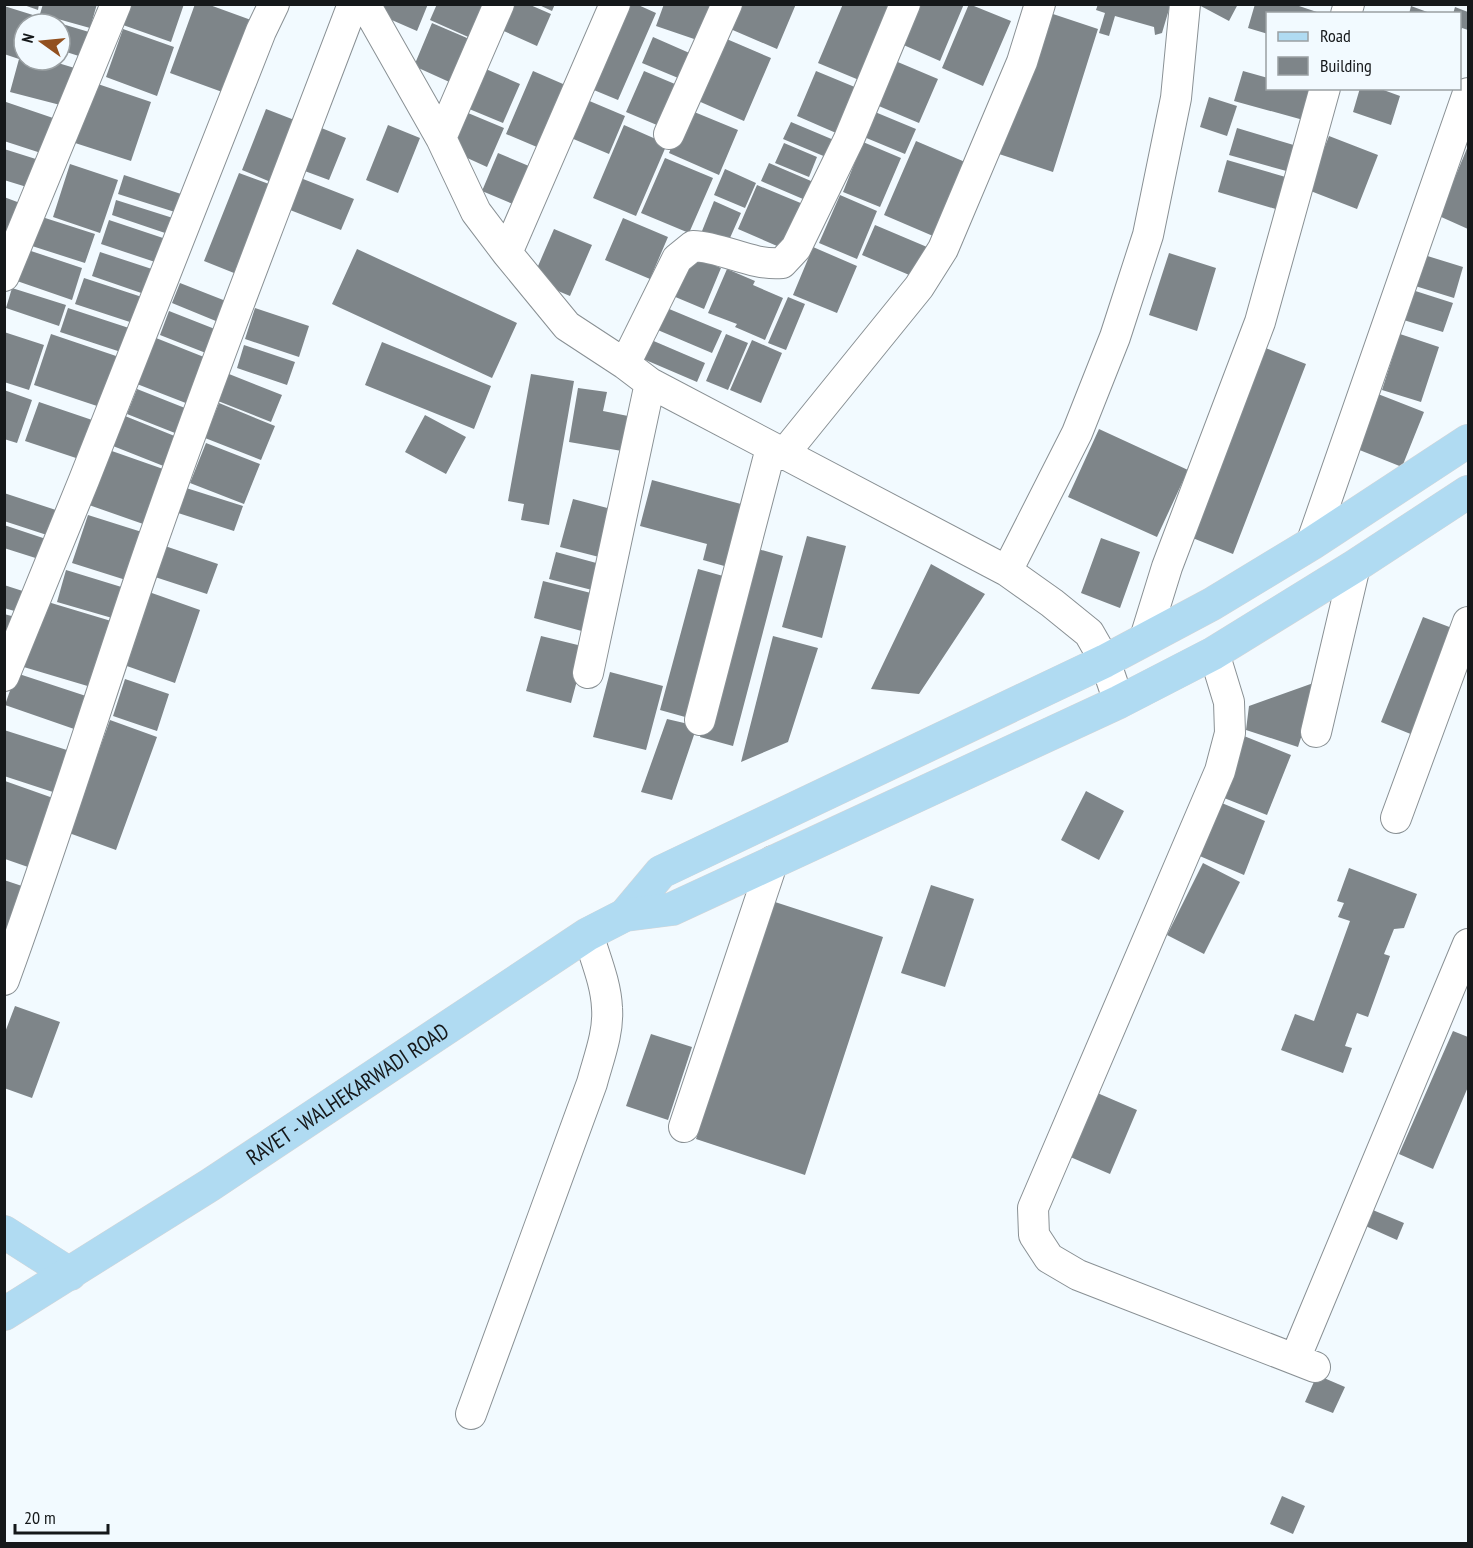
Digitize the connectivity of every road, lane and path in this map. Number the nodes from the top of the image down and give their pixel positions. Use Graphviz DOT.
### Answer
graph roads {
  1 [pos="116,4"];
  2 [pos="274,4"];
  3 [pos="353,4"];
  4 [pos="365,4"];
  5 [pos="499,4"];
  6 [pos="615,4"];
  7 [pos="727,4"];
  8 [pos="905,4"];
  9 [pos="1040,4"];
  10 [pos="1185,4"];
  11 [pos="1324,90"];
  12 [pos="1468,93"];
  13 [pos="669,134"];
  14 [pos="441,138"];
  15 [pos="507,254"];
  16 [pos="4,276"];
  17 [pos="625,364"];
  18 [pos="650,383"];
  19 [pos="1468,441"];
  20 [pos="777,451"];
  21 [pos="1468,492"];
  22 [pos="1311,544"];
  23 [pos="1355,566"];
  24 [pos="1007,571"];
  25 [pos="1468,622"];
  26 [pos="1145,638"];
  27 [pos="1214,653"];
  28 [pos="1105,662"];
  29 [pos="588,673"];
  30 [pos="4,676"];
  31 [pos="1119,702"];
  32 [pos="700,720"];
  33 [pos="1316,732"];
  34 [pos="869,772"];
  35 [pos="884,811"];
  36 [pos="1396,818"];
  37 [pos="773,861"];
  38 [pos="626,915"];
  39 [pos="588,934"];
  40 [pos="1468,944"];
  41 [pos="4,980"];
  42 [pos="684,1127"];
  43 [pos="10,1243"];
  44 [pos="70,1274"];
  45 [pos="4,1314"];
  46 [pos="471,1414"];
  1 -- 16 [label="street"];
  2 -- 30 [label="street"];
  3 -- 41 [label="street"];
  4 -- 14 [label="street"];
  5 -- 14 [label="street"];
  6 -- 15 [label="street"];
  7 -- 13 [label="street"];
  8 -- 17 [label="street"];
  9 -- 20 [label="street"];
  10 -- 24 [label="street"];
  11 -- 26 [label="street"];
  12 -- 22 [label="street"];
  14 -- 15 [label="street"];
  15 -- 17 [label="street"];
  17 -- 18 [label="street"];
  18 -- 20 [label="street"];
  18 -- 29 [label="street"];
  19 -- 22 [label="main road"];
  20 -- 24 [label="street"];
  20 -- 32 [label="street"];
  21 -- 23 [label="main road"];
  22 -- 26 [label="main road"];
  23 -- 27 [label="main road"];
  23 -- 33 [label="street"];
  24 -- 28 [label="street"];
  25 -- 36 [label="street"];
  26 -- 28 [label="main road"];
  27 -- 31 [label="main road"];
  27 -- 40 [label="street"];
  28 -- 31 [label="street"];
  28 -- 34 [label="main road"];
  31 -- 35 [label="main road"];
  34 -- 35 [label="main road"];
  34 -- 38 [label="main road"];
  35 -- 37 [label="main road"];
  37 -- 38 [label="main road"];
  37 -- 42 [label="street"];
  38 -- 39 [label="main road, RAVET - WALHEKARWADI ROAD"];
  39 -- 44 [label="main road, RAVET - WALHEKARWADI ROAD"];
  39 -- 46 [label="street"];
  43 -- 44 [label="main road"];
  44 -- 45 [label="main road, RAVET - WALHEKARWADI ROAD"];
}
